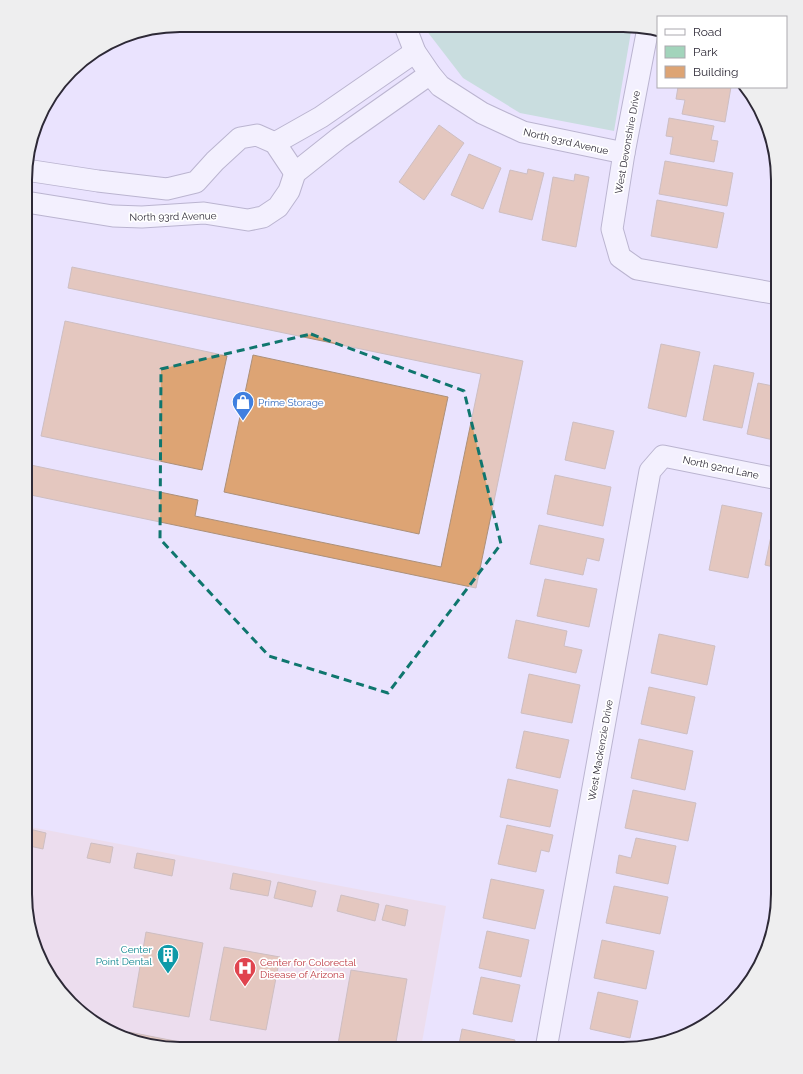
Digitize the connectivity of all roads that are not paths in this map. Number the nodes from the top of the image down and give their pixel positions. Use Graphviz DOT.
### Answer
graph roads {
  1 [pos="407,32"];
  2 [pos="647,34"];
  3 [pos="415,52"];
  4 [pos="430,74"];
  5 [pos="275,142"];
  6 [pos="624,153"];
  7 [pos="32,171"];
  8 [pos="295,173"];
  9 [pos="32,203"];
  10 [pos="771,293"];
  11 [pos="663,456"];
  12 [pos="771,478"];
  13 [pos="547,1042"];
  1 -- 3 [label="street, North 93rd Avenue"];
  2 -- 6 [label="street, West Devonshire Drive"];
  3 -- 4 [label="street, North 93rd Avenue"];
  3 -- 5 [label="street"];
  4 -- 6 [label="street, North 93rd Avenue"];
  4 -- 8 [label="street"];
  5 -- 7 [label="street"];
  5 -- 8 [label="street"];
  6 -- 10 [label="street, West Devonshire Drive"];
  8 -- 9 [label="street, North 93rd Avenue"];
  11 -- 12 [label="street, North 92nd Lane"];
  11 -- 13 [label="street, West Mackenzie Drive"];
}
